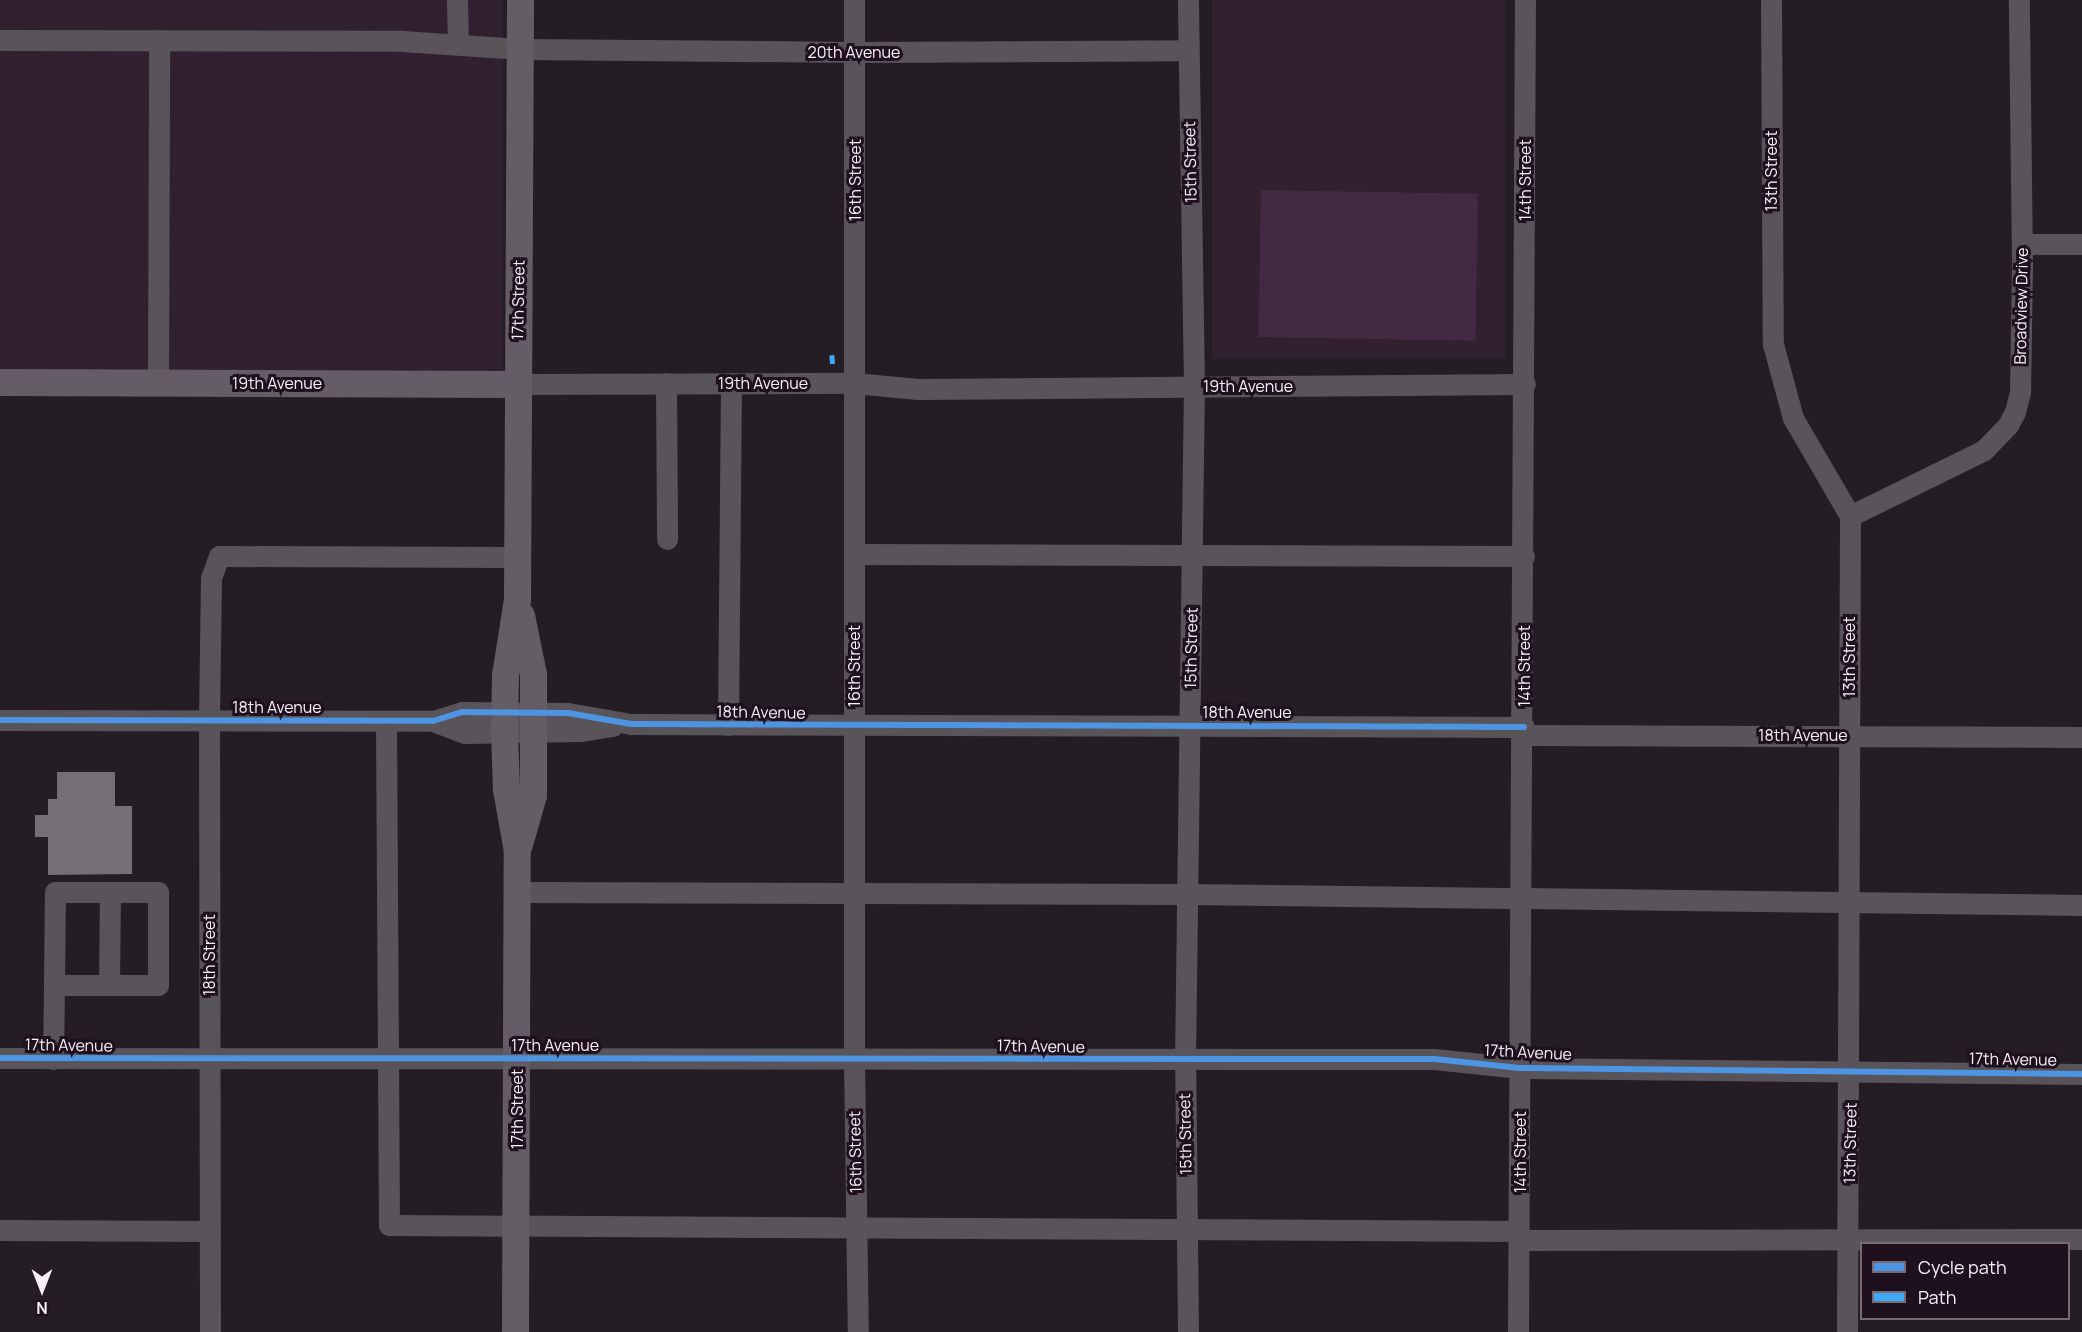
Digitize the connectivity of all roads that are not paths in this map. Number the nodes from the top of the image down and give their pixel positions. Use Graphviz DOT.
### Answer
graph roads {
  1 [pos="457,0"];
  2 [pos="520,0"];
  3 [pos="854,0"];
  4 [pos="1188,0"];
  5 [pos="1525,0"];
  6 [pos="1771,0"];
  7 [pos="2019,0"];
  8 [pos="0,40"];
  9 [pos="159,40"];
  10 [pos="458,44"];
  11 [pos="520,49"];
  12 [pos="1188,50"];
  13 [pos="855,52"];
  14 [pos="2022,244"];
  15 [pos="2082,244"];
  16 [pos="0,382"];
  17 [pos="158,383"];
  18 [pos="666,383"];
  19 [pos="731,383"];
  20 [pos="854,383"];
  21 [pos="517,384"];
  22 [pos="1525,384"];
  23 [pos="1194,386"];
  24 [pos="1850,516"];
  25 [pos="667,539"];
  26 [pos="854,554"];
  27 [pos="1192,556"];
  28 [pos="1524,556"];
  29 [pos="517,557"];
  30 [pos="518,599"];
  31 [pos="0,720"];
  32 [pos="208,720"];
  33 [pos="386,721"];
  34 [pos="504,722"];
  35 [pos="533,723"];
  36 [pos="728,725"];
  37 [pos="1190,725"];
  38 [pos="854,727"];
  39 [pos="1524,731"];
  40 [pos="1848,735"];
  41 [pos="2082,737"];
  42 [pos="518,851"];
  43 [pos="110,892"];
  44 [pos="518,892"];
  45 [pos="854,894"];
  46 [pos="1186,894"];
  47 [pos="1522,900"];
  48 [pos="1850,903"];
  49 [pos="2082,905"];
  50 [pos="54,986"];
  51 [pos="109,986"];
  52 [pos="0,1058"];
  53 [pos="854,1058"];
  54 [pos="53,1059"];
  55 [pos="517,1059"];
  56 [pos="387,1060"];
  57 [pos="209,1061"];
  58 [pos="1185,1061"];
  59 [pos="1520,1068"];
  60 [pos="1851,1071"];
  61 [pos="2082,1074"];
  62 [pos="516,1226"];
  63 [pos="856,1227"];
  64 [pos="1187,1228"];
  65 [pos="0,1230"];
  66 [pos="210,1231"];
  67 [pos="1519,1235"];
  68 [pos="1849,1238"];
  69 [pos="2082,1239"];
  70 [pos="210,1332"];
  71 [pos="515,1332"];
  72 [pos="858,1332"];
  73 [pos="1188,1332"];
  74 [pos="1518,1332"];
  75 [pos="1847,1332"];
  1 -- 10 [label="street"];
  2 -- 11 [label="main road, 17th Street"];
  3 -- 13 [label="street, 16th Street"];
  4 -- 12 [label="street, 15th Street"];
  5 -- 22 [label="street, 14th Street"];
  6 -- 24 [label="street, 13th Street"];
  7 -- 14 [label="street, Broadview Drive"];
  8 -- 9 [label="street, 20th Avenue"];
  9 -- 10 [label="street, 20th Avenue"];
  9 -- 17 [label="street"];
  10 -- 11 [label="street, 20th Avenue"];
  11 -- 13 [label="street, 20th Avenue"];
  11 -- 21 [label="main road, 17th Street"];
  12 -- 13 [label="street, 20th Avenue"];
  12 -- 23 [label="street, 15th Street"];
  13 -- 20 [label="street, 16th Street"];
  14 -- 15 [label="street"];
  14 -- 24 [label="street, Broadview Drive"];
  16 -- 17 [label="main road, 19th Avenue"];
  17 -- 21 [label="main road, 19th Avenue"];
  18 -- 19 [label="street, 19th Avenue"];
  18 -- 21 [label="street, 19th Avenue"];
  18 -- 25 [label="street"];
  19 -- 20 [label="street, 19th Avenue"];
  19 -- 36 [label="street"];
  20 -- 23 [label="street, 19th Avenue"];
  20 -- 26 [label="street, 16th Street"];
  21 -- 29 [label="main road, 17th Street"];
  22 -- 23 [label="street, 19th Avenue"];
  22 -- 28 [label="street, 14th Street"];
  23 -- 27 [label="street, 15th Street"];
  24 -- 40 [label="street, 13th Street"];
  26 -- 27 [label="street"];
  26 -- 38 [label="street, 16th Street"];
  27 -- 28 [label="street"];
  27 -- 37 [label="street, 15th Street"];
  28 -- 39 [label="street, 14th Street"];
  29 -- 30 [label="main road, 17th Street"];
  29 -- 32 [label="street, 18th Street"];
  30 -- 34 [label="main road, 17th Street"];
  30 -- 35 [label="main road, 17th Street"];
  31 -- 32 [label="street, 18th Avenue"];
  32 -- 33 [label="street, 18th Avenue"];
  32 -- 57 [label="street, 18th Street"];
  33 -- 34 [label="street, 18th Avenue"];
  33 -- 56 [label="street"];
  34 -- 35 [label="street, 18th Avenue"];
  34 -- 42 [label="main road, 17th Street"];
  35 -- 36 [label="street, 18th Avenue"];
  35 -- 42 [label="main road, 17th Street"];
  36 -- 38 [label="street, 18th Avenue"];
  37 -- 38 [label="street, 18th Avenue"];
  37 -- 39 [label="street, 18th Avenue"];
  37 -- 46 [label="street, 15th Street"];
  38 -- 45 [label="street, 16th Street"];
  39 -- 40 [label="street, 18th Avenue"];
  39 -- 47 [label="street, 14th Street"];
  40 -- 41 [label="street, 18th Avenue"];
  40 -- 48 [label="street, 13th Street"];
  42 -- 44 [label="main road, 17th Street"];
  43 -- 50 [label="street"];
  43 -- 51 [label="street"];
  43 -- 51 [label="street"];
  44 -- 45 [label="street"];
  44 -- 55 [label="main road, 17th Street"];
  45 -- 46 [label="street"];
  45 -- 53 [label="street, 16th Street"];
  46 -- 47 [label="street"];
  46 -- 58 [label="street, 15th Street"];
  47 -- 48 [label="street"];
  47 -- 59 [label="street, 14th Street"];
  48 -- 49 [label="street"];
  48 -- 60 [label="street, 13th Street"];
  50 -- 51 [label="street"];
  50 -- 54 [label="street"];
  52 -- 54 [label="street, 17th Avenue"];
  53 -- 55 [label="street, 17th Avenue"];
  53 -- 58 [label="street, 17th Avenue"];
  53 -- 63 [label="street, 16th Street"];
  54 -- 57 [label="street, 17th Avenue"];
  55 -- 56 [label="street, 17th Avenue"];
  55 -- 62 [label="main road, 17th Street"];
  56 -- 57 [label="street, 17th Avenue"];
  56 -- 62 [label="street"];
  57 -- 66 [label="street, 18th Street"];
  58 -- 59 [label="street, 17th Avenue"];
  58 -- 64 [label="street, 15th Street"];
  59 -- 60 [label="street, 17th Avenue"];
  59 -- 67 [label="street, 14th Street"];
  60 -- 61 [label="street, 17th Avenue"];
  60 -- 68 [label="street, 13th Street"];
  62 -- 63 [label="street"];
  62 -- 71 [label="main road, 17th Street"];
  63 -- 64 [label="street"];
  63 -- 72 [label="street, 16th Street"];
  64 -- 67 [label="street"];
  64 -- 73 [label="street, 15th Street"];
  65 -- 66 [label="street"];
  66 -- 70 [label="street, 18th Street"];
  67 -- 68 [label="street"];
  67 -- 74 [label="street, 14th Street"];
  68 -- 69 [label="street"];
  68 -- 75 [label="street, 13th Street"];
}
